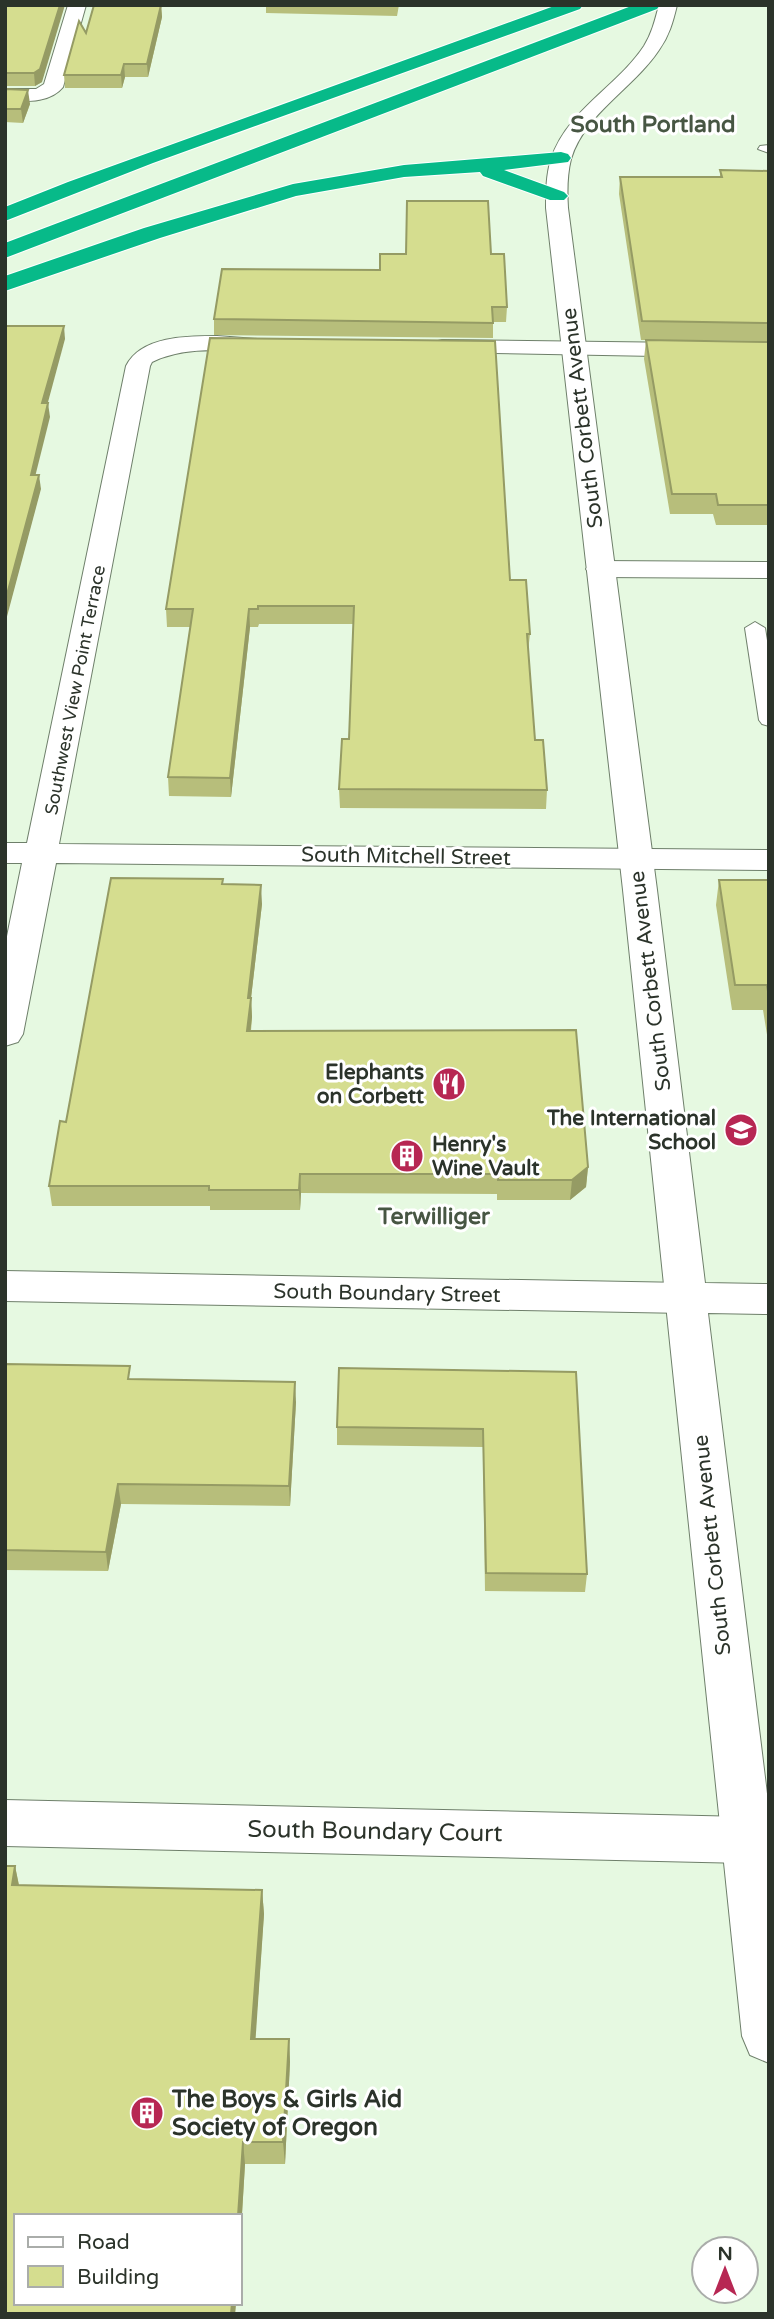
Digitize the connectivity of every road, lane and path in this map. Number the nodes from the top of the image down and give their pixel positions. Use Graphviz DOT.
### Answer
graph roads {
  1 [pos="77,5"];
  2 [pos="574,5"];
  3 [pos="651,5"];
  4 [pos="668,5"];
  5 [pos="5,95"];
  6 [pos="561,158"];
  7 [pos="446,168"];
  8 [pos="557,196"];
  9 [pos="5,215"];
  10 [pos="5,251"];
  11 [pos="5,284"];
  12 [pos="282,345"];
  13 [pos="420,346"];
  14 [pos="572,348"];
  15 [pos="769,351"];
  16 [pos="600,569"];
  17 [pos="769,570"];
  18 [pos="755,628"];
  19 [pos="769,720"];
  20 [pos="5,853"];
  21 [pos="43,853"];
  22 [pos="636,858"];
  23 [pos="769,860"];
  24 [pos="5,1034"];
  25 [pos="5,1286"];
  26 [pos="686,1298"];
  27 [pos="769,1300"];
  28 [pos="5,1823"];
  29 [pos="745,1840"];
  30 [pos="769,2036"];
  1 -- 5 [label="street"];
  2 -- 9 [label="highway"];
  3 -- 10 [label="highway"];
  4 -- 6 [label="street, South Corbett Avenue"];
  6 -- 7 [label="highway"];
  6 -- 8 [label="street, South Corbett Avenue"];
  7 -- 8 [label="highway"];
  7 -- 11 [label="highway"];
  8 -- 14 [label="street, South Corbett Avenue"];
  12 -- 21 [label="street, Southwest View Point Terrace"];
  13 -- 14 [label="street"];
  14 -- 15 [label="street"];
  14 -- 16 [label="street, South Corbett Avenue"];
  16 -- 17 [label="street"];
  16 -- 22 [label="street, South Corbett Avenue"];
  18 -- 19 [label="lane"];
  20 -- 21 [label="street, South Mitchell Street"];
  21 -- 22 [label="street, South Mitchell Street"];
  21 -- 24 [label="street, Southwest View Point Terrace"];
  22 -- 23 [label="street, South Mitchell Street"];
  22 -- 26 [label="street, South Corbett Avenue"];
  25 -- 26 [label="street, South Boundary Street"];
  26 -- 27 [label="street, South Boundary Street"];
  26 -- 29 [label="street, South Corbett Avenue"];
  28 -- 29 [label="street, South Boundary Court"];
  29 -- 30 [label="street, South Corbett Avenue"];
}
